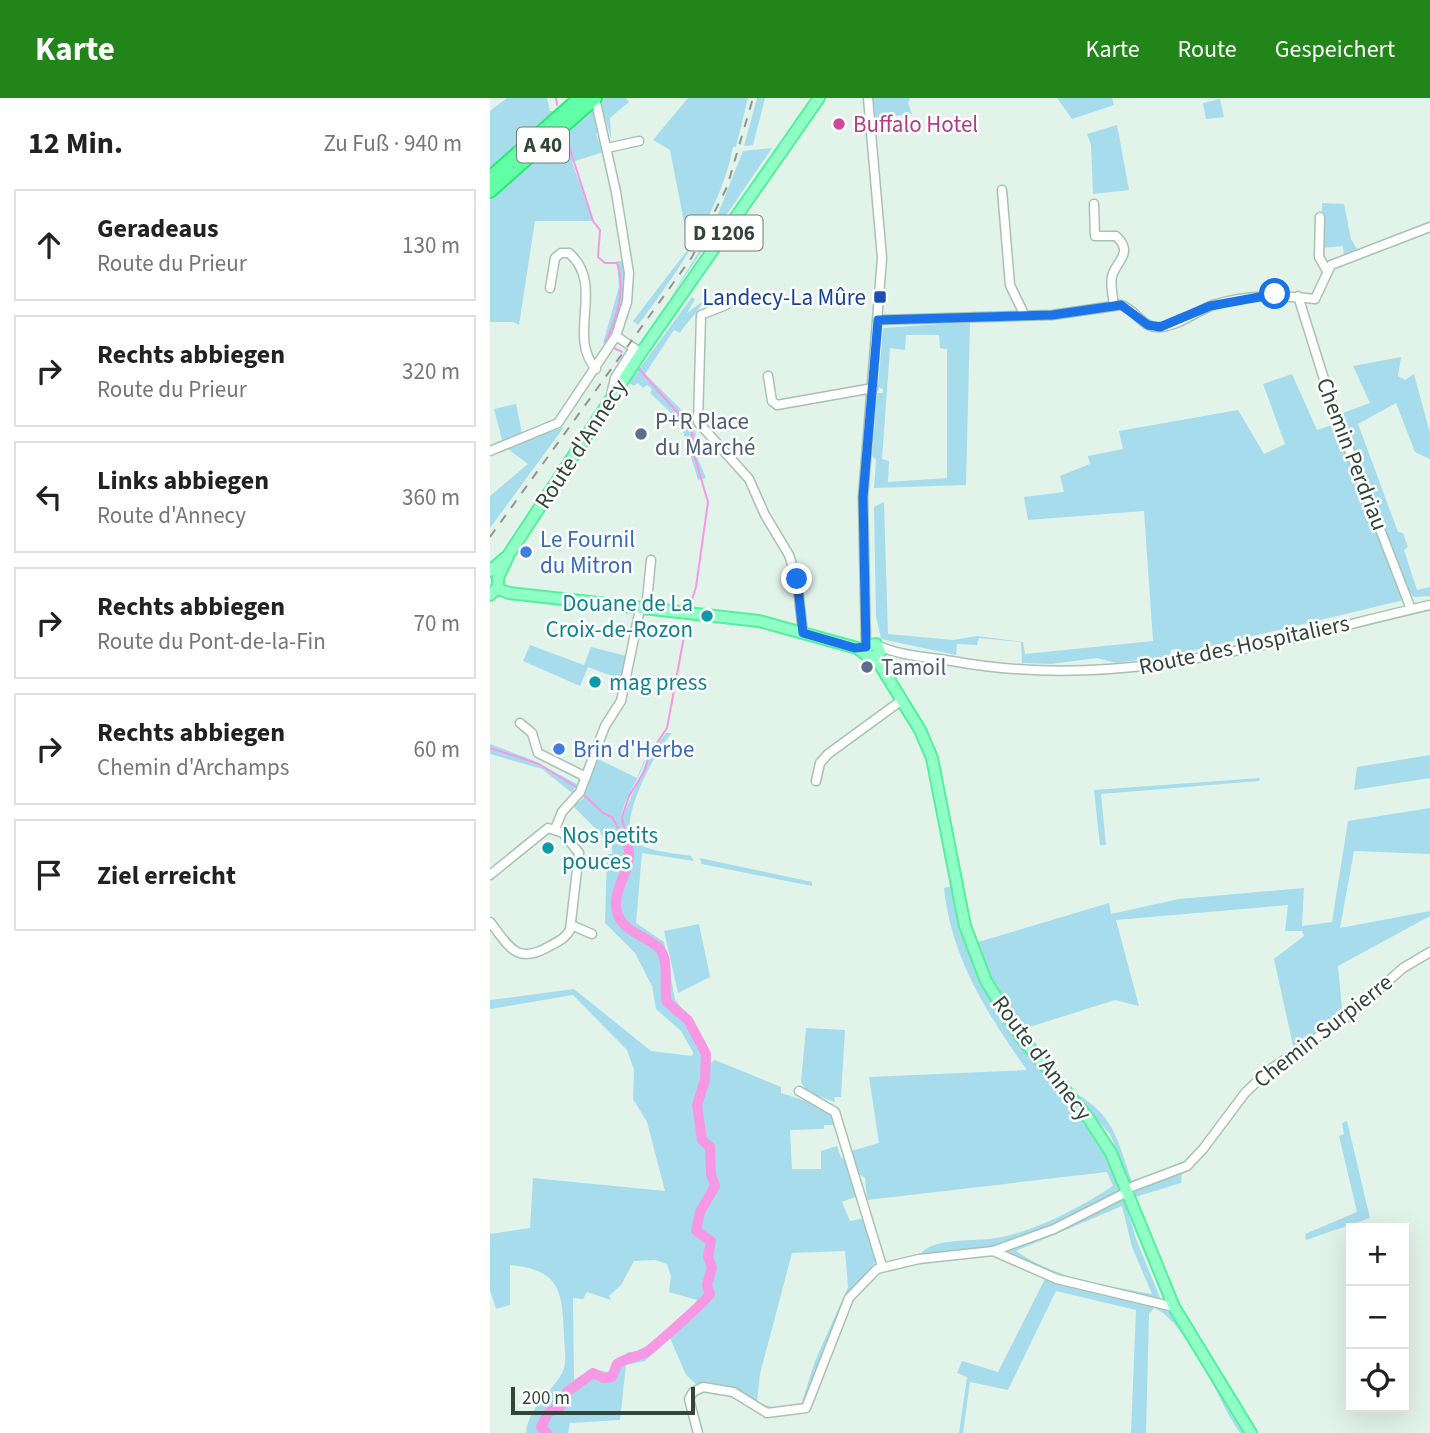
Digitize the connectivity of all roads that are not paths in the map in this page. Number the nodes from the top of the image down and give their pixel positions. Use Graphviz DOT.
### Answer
graph roads {
  1 [pos="580,98"];
  2 [pos="595,98"];
  3 [pos="819,98"];
  4 [pos="868,98"];
  5 [pos="639,141"];
  6 [pos="607,148"];
  7 [pos="490,178"];
  8 [pos="1002,190"];
  9 [pos="490,191"];
  10 [pos="1094,204"];
  11 [pos="1320,217"];
  12 [pos="1430,228"];
  13 [pos="1326,271"];
  14 [pos="550,288"];
  15 [pos="1298,296"];
  16 [pos="726,305"];
  17 [pos="1114,305"];
  18 [pos="1024,314"];
  19 [pos="878,320"];
  20 [pos="616,336"];
  21 [pos="637,350"];
  22 [pos="596,369"];
  23 [pos="768,376"];
  24 [pos="873,388"];
  25 [pos="609,401"];
  26 [pos="490,451"];
  27 [pos="651,560"];
  28 [pos="492,585"];
  29 [pos="1430,605"];
  30 [pos="643,609"];
  31 [pos="1411,609"];
  32 [pos="803,633"];
  33 [pos="874,651"];
  34 [pos="902,700"];
  35 [pos="520,723"];
  36 [pos="586,777"];
  37 [pos="816,780"];
  38 [pos="555,829"];
  39 [pos="490,875"];
  40 [pos="490,922"];
  41 [pos="571,925"];
  42 [pos="592,934"];
  43 [pos="1430,952"];
  44 [pos="799,1091"];
  45 [pos="1127,1190"];
  46 [pos="993,1251"];
  47 [pos="882,1266"];
  48 [pos="1174,1307"];
  49 [pos="698,1433"];
  50 [pos="1251,1433"];
  1 -- 7 [label="highway, A 40"];
  2 -- 6 [label="street"];
  2 -- 9 [label="highway, A 40"];
  3 -- 21 [label="main road, D 1206"];
  4 -- 19 [label="street, Route d'Annecy"];
  5 -- 6 [label="street"];
  6 -- 20 [label="street"];
  8 -- 18 [label="street"];
  10 -- 17 [label="street"];
  11 -- 13 [label="street"];
  12 -- 13 [label="street"];
  13 -- 15 [label="street"];
  14 -- 22 [label="street"];
  15 -- 17 [label="street"];
  15 -- 31 [label="street, Chemin Perdriau"];
  16 -- 32 [label="street"];
  17 -- 18 [label="street"];
  18 -- 19 [label="street"];
  19 -- 24 [label="street, Route d'Annecy"];
  20 -- 21 [label="street"];
  20 -- 22 [label="street"];
  21 -- 25 [label="main road, Route d'Annecy / D 1206"];
  21 -- 25 [label="street"];
  22 -- 26 [label="street"];
  23 -- 24 [label="street"];
  24 -- 33 [label="street, Route d'Annecy"];
  25 -- 28 [label="main road, Route d'Annecy / D 1206"];
  27 -- 30 [label="street"];
  28 -- 30 [label="main road"];
  29 -- 31 [label="street, Route des Hospitaliers"];
  30 -- 32 [label="main road"];
  30 -- 36 [label="street"];
  31 -- 33 [label="street, Route des Hospitaliers"];
  32 -- 33 [label="main road"];
  33 -- 34 [label="main road, Route d'Annecy"];
  34 -- 37 [label="street"];
  34 -- 45 [label="main road, Route d'Annecy"];
  35 -- 36 [label="street"];
  36 -- 38 [label="street"];
  38 -- 39 [label="street"];
  38 -- 41 [label="street"];
  40 -- 41 [label="street"];
  41 -- 42 [label="street"];
  43 -- 45 [label="street, Chemin Surpierre"];
  44 -- 47 [label="street"];
  45 -- 46 [label="street, Chemin Surpierre"];
  45 -- 48 [label="main road, Route d'Annecy"];
  46 -- 47 [label="street"];
  46 -- 48 [label="street"];
  47 -- 49 [label="street"];
  48 -- 50 [label="main road, Route d'Annecy"];
}
